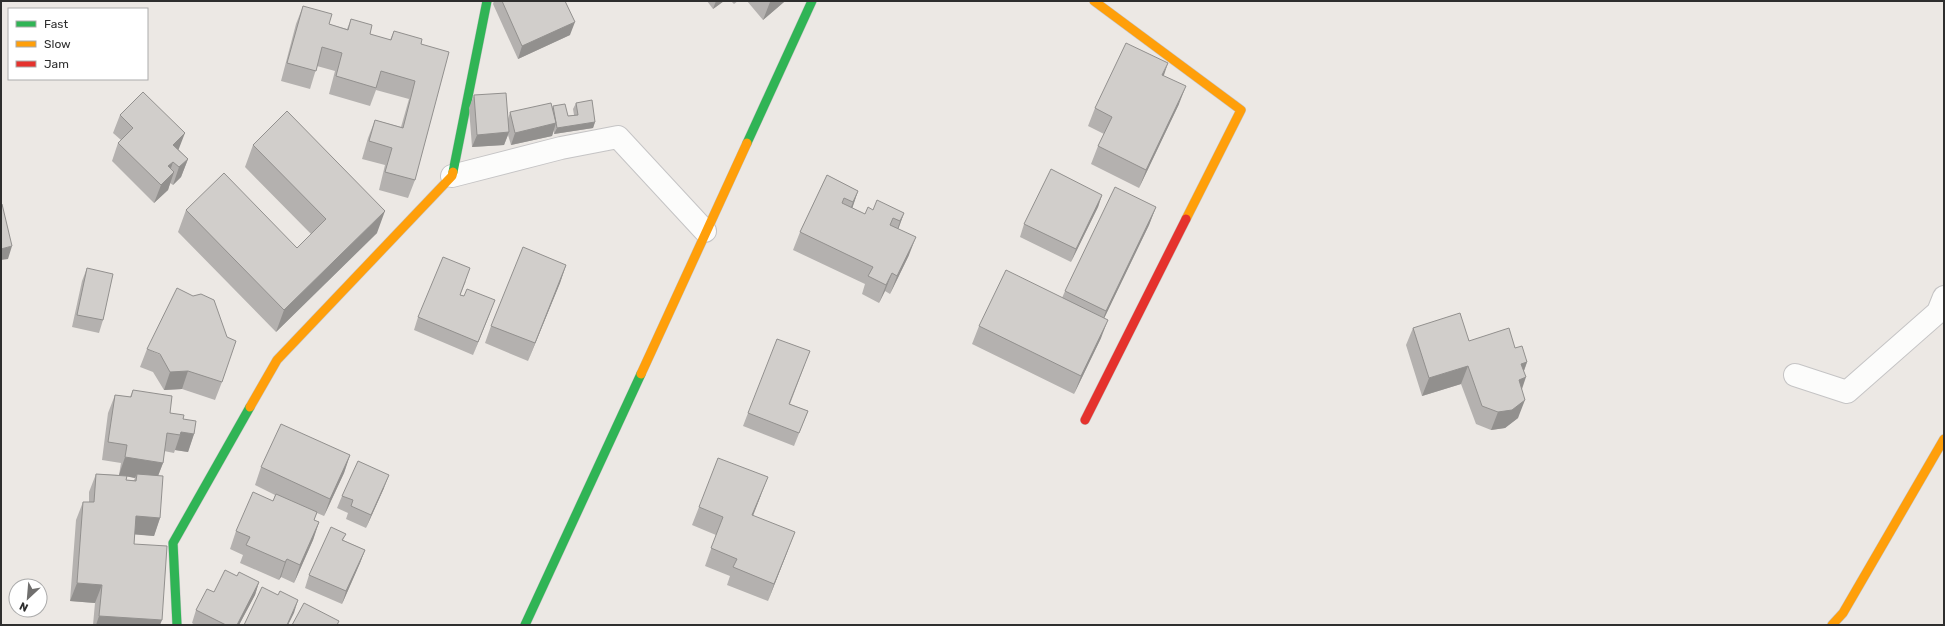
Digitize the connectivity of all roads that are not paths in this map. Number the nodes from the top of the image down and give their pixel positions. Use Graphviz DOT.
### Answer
graph roads {
  1 [pos="487,1"];
  2 [pos="812,1"];
  3 [pos="1094,1"];
  4 [pos="452,176"];
  5 [pos="706,231"];
  6 [pos="1944,297"];
  7 [pos="1795,375"];
  8 [pos="1085,420"];
  9 [pos="1944,439"];
  10 [pos="177,625"];
  11 [pos="524,625"];
  12 [pos="1832,625"];
  1 -- 4 [label="street"];
  2 -- 5 [label="street"];
  3 -- 8 [label="street"];
  4 -- 5 [label="street"];
  4 -- 10 [label="street"];
  5 -- 11 [label="street"];
  6 -- 7 [label="street"];
  9 -- 12 [label="street"];
}
